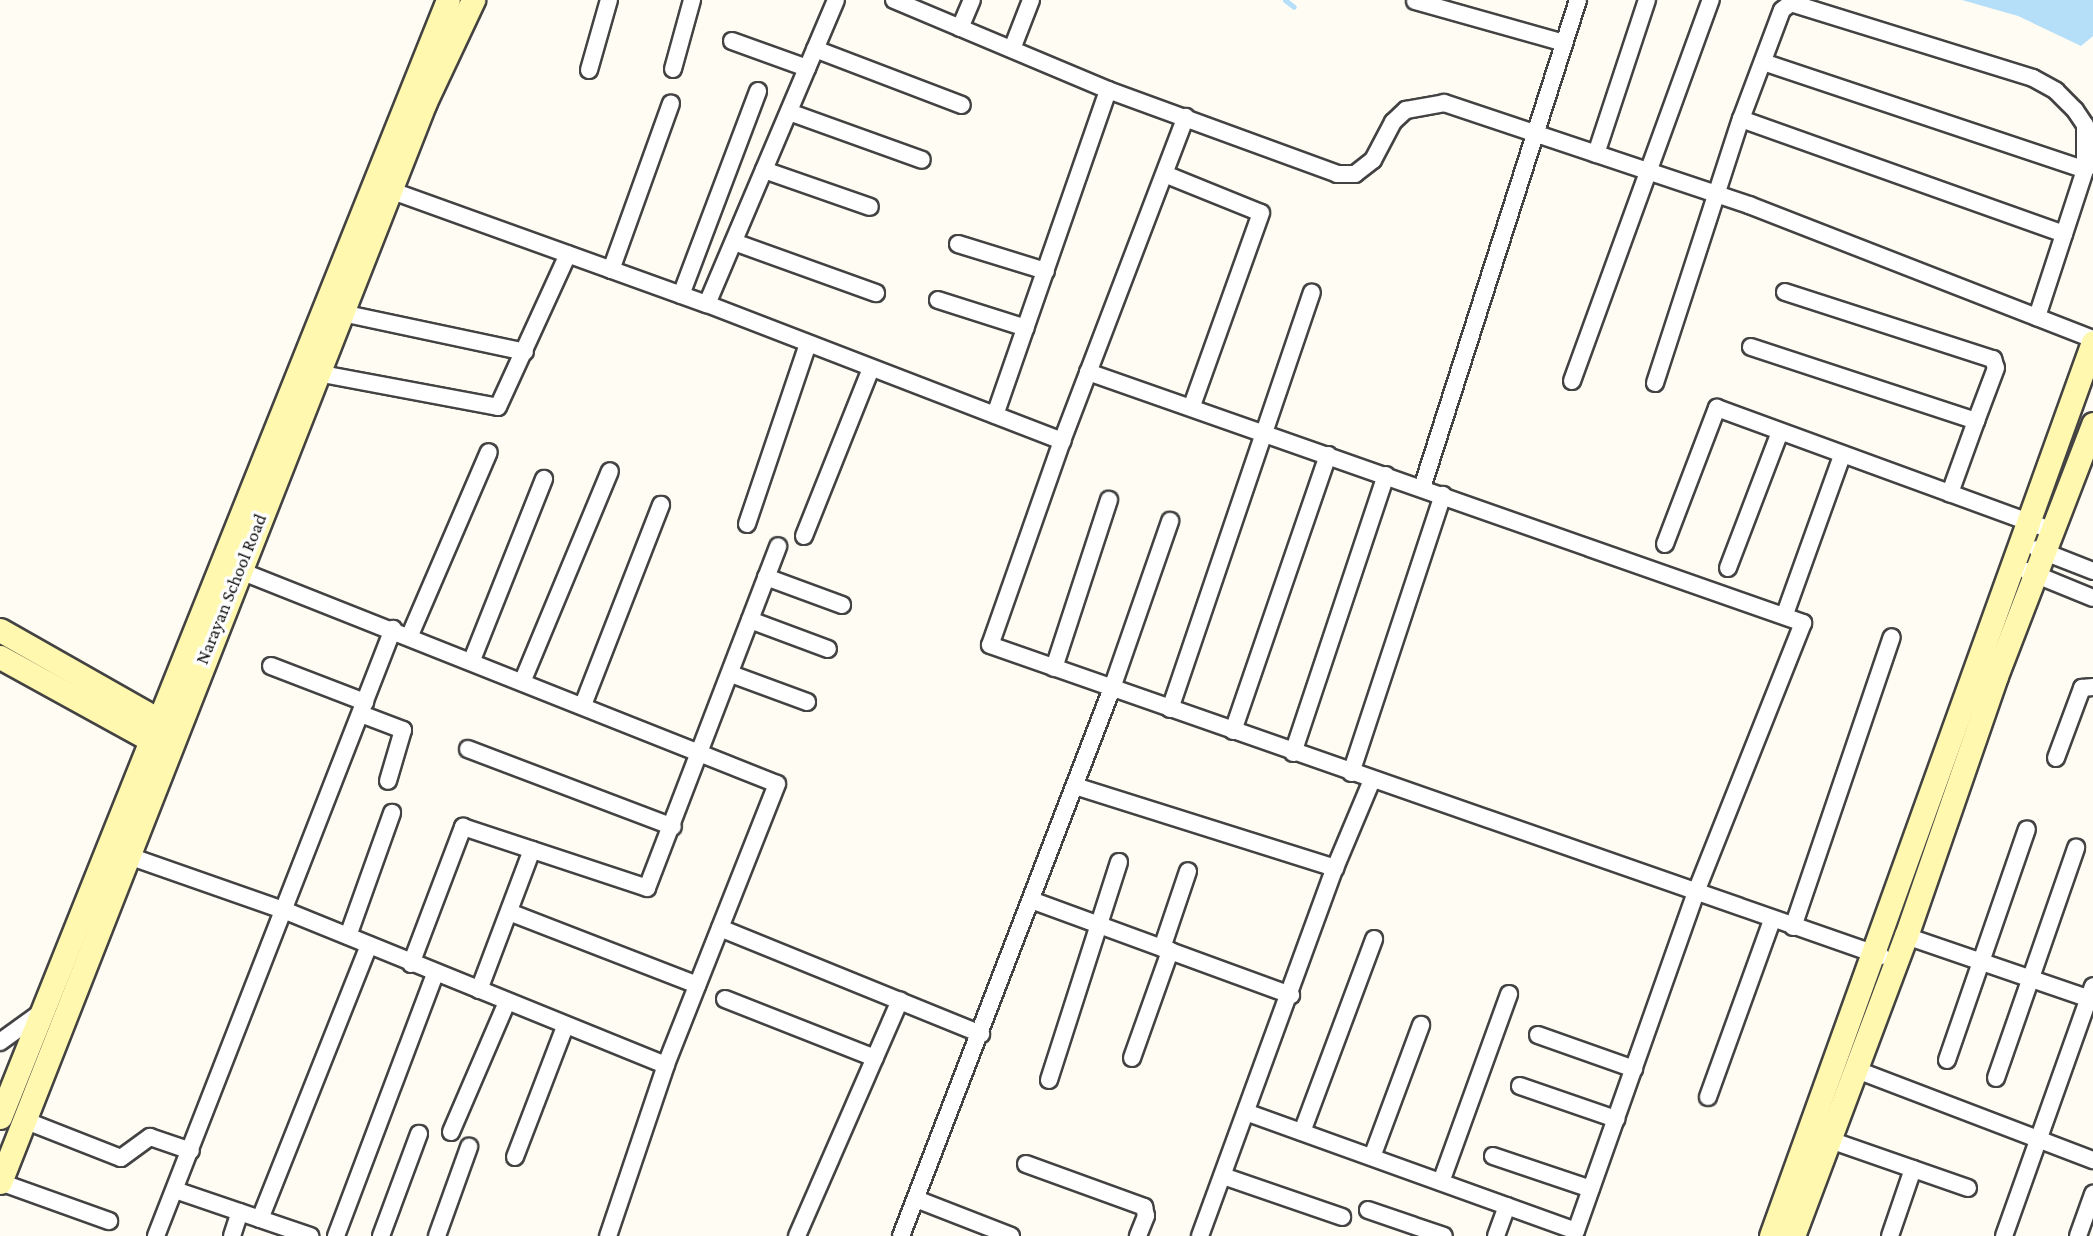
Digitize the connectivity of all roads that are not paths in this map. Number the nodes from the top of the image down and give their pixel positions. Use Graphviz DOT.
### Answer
graph roads {
  1 [pos="448,0"];
  2 [pos="473,0"];
  3 [pos="609,0"];
  4 [pos="692,0"];
  5 [pos="836,0"];
  6 [pos="894,0"];
  7 [pos="972,0"];
  8 [pos="1031,0"];
  9 [pos="1578,0"];
  10 [pos="1647,0"];
  11 [pos="1711,0"];
  12 [pos="1415,1"];
  13 [pos="922,5"];
  14 [pos="960,28"];
  15 [pos="732,41"];
  16 [pos="1564,43"];
  17 [pos="815,49"];
  18 [pos="1012,49"];
  19 [pos="1763,62"];
  20 [pos="807,68"];
  21 [pos="673,69"];
  22 [pos="589,70"];
  23 [pos="1108,90"];
  24 [pos="758,92"];
  25 [pos="671,103"];
  26 [pos="962,105"];
  27 [pos="789,112"];
  28 [pos="1186,117"];
  29 [pos="1741,118"];
  30 [pos="1537,134"];
  31 [pos="1595,154"];
  32 [pos="922,160"];
  33 [pos="764,170"];
  34 [pos="2085,170"];
  35 [pos="1648,171"];
  36 [pos="1167,175"];
  37 [pos="382,187"];
  38 [pos="1715,194"];
  39 [pos="870,207"];
  40 [pos="2064,234"];
  41 [pos="734,242"];
  42 [pos="958,244"];
  43 [pos="568,254"];
  44 [pos="611,270"];
  45 [pos="1046,271"];
  46 [pos="1785,292"];
  47 [pos="876,293"];
  48 [pos="1312,293"];
  49 [pos="681,295"];
  50 [pos="939,300"];
  51 [pos="707,304"];
  52 [pos="342,313"];
  53 [pos="2037,317"];
  54 [pos="1026,328"];
  55 [pos="2093,340"];
  56 [pos="808,344"];
  57 [pos="1751,347"];
  58 [pos="524,352"];
  59 [pos="870,371"];
  60 [pos="1088,372"];
  61 [pos="317,373"];
  62 [pos="1573,381"];
  63 [pos="1655,383"];
  64 [pos="1192,406"];
  65 [pos="995,415"];
  66 [pos="1976,421"];
  67 [pos="2093,424"];
  68 [pos="1261,431"];
  69 [pos="1780,432"];
  70 [pos="1062,441"];
  71 [pos="489,452"];
  72 [pos="1328,455"];
  73 [pos="1842,456"];
  74 [pos="610,471"];
  75 [pos="1386,475"];
  76 [pos="544,479"];
  77 [pos="1422,488"];
  78 [pos="1950,493"];
  79 [pos="1443,495"];
  80 [pos="1109,500"];
  81 [pos="661,505"];
  82 [pos="1170,521"];
  83 [pos="747,524"];
  84 [pos="2022,531"];
  85 [pos="804,536"];
  86 [pos="2049,541"];
  87 [pos="1665,544"];
  88 [pos="778,546"];
  89 [pos="2010,565"];
  90 [pos="230,567"];
  91 [pos="1728,568"];
  92 [pos="2093,570"];
  93 [pos="2036,575"];
  94 [pos="766,577"];
  95 [pos="2093,598"];
  96 [pos="842,605"];
  97 [pos="1785,614"];
  98 [pos="750,620"];
  99 [pos="393,629"];
  100 [pos="0,630"];
  101 [pos="410,635"];
  102 [pos="1892,637"];
  103 [pos="828,649"];
  104 [pos="0,657"];
  105 [pos="472,660"];
  106 [pos="271,666"];
  107 [pos="1054,668"];
  108 [pos="731,674"];
  109 [pos="523,680"];
  110 [pos="2093,687"];
  111 [pos="1112,688"];
  112 [pos="807,702"];
  113 [pos="583,705"];
  114 [pos="363,708"];
  115 [pos="1170,709"];
  116 [pos="1233,731"];
  117 [pos="163,735"];
  118 [pos="468,749"];
  119 [pos="1293,753"];
  120 [pos="702,755"];
  121 [pos="2056,758"];
  122 [pos="1351,773"];
  123 [pos="1372,780"];
  124 [pos="388,781"];
  125 [pos="1075,786"];
  126 [pos="392,813"];
  127 [pos="673,827"];
  128 [pos="2028,829"];
  129 [pos="2076,848"];
  130 [pos="532,850"];
  131 [pos="126,855"];
  132 [pos="1119,862"];
  133 [pos="1335,868"];
  134 [pos="1188,871"];
  135 [pos="1695,895"];
  136 [pos="1031,901"];
  137 [pos="286,911"];
  138 [pos="509,912"];
  139 [pos="1772,920"];
  140 [pos="1098,925"];
  141 [pos="720,928"];
  142 [pos="1794,928"];
  143 [pos="348,936"];
  144 [pos="1906,936"];
  145 [pos="1374,939"];
  146 [pos="369,945"];
  147 [pos="1166,950"];
  148 [pos="1886,958"];
  149 [pos="1982,961"];
  150 [pos="411,964"];
  151 [pos="435,974"];
  152 [pos="2031,977"];
  153 [pos="697,985"];
  154 [pos="479,990"];
  155 [pos="1509,994"];
  156 [pos="2092,994"];
  157 [pos="1292,995"];
  158 [pos="725,999"];
  159 [pos="900,1000"];
  160 [pos="506,1004"];
  161 [pos="45,1009"];
  162 [pos="1421,1025"];
  163 [pos="565,1027"];
  164 [pos="981,1034"];
  165 [pos="1538,1035"];
  166 [pos="0,1042"];
  167 [pos="875,1058"];
  168 [pos="1132,1058"];
  169 [pos="1947,1060"];
  170 [pos="666,1065"];
  171 [pos="1634,1069"];
  172 [pos="1857,1070"];
  173 [pos="1996,1078"];
  174 [pos="1049,1080"];
  175 [pos="1520,1086"];
  176 [pos="1708,1097"];
  177 [pos="1248,1113"];
  178 [pos="0,1117"];
  179 [pos="1616,1119"];
  180 [pos="24,1120"];
  181 [pos="451,1132"];
  182 [pos="1302,1132"];
  183 [pos="419,1134"];
  184 [pos="2038,1136"];
  185 [pos="1830,1140"];
  186 [pos="469,1147"];
  187 [pos="191,1151"];
  188 [pos="1493,1156"];
  189 [pos="515,1157"];
  190 [pos="1372,1157"];
  191 [pos="2093,1160"];
  192 [pos="1026,1164"];
  193 [pos="1913,1169"];
  194 [pos="1223,1176"];
  195 [pos="0,1182"];
  196 [pos="1441,1182"];
  197 [pos="1968,1188"];
  198 [pos="1591,1189"];
  199 [pos="175,1190"];
  200 [pos="2093,1194"];
  201 [pos="916,1199"];
  202 [pos="1507,1206"];
  203 [pos="1368,1210"];
  204 [pos="240,1212"];
  205 [pos="1342,1217"];
  206 [pos="260,1219"];
  207 [pos="109,1222"];
  208 [pos="979,1230"];
  209 [pos="1562,1231"];
  210 [pos="156,1236"];
  211 [pos="232,1236"];
  212 [pos="307,1236"];
  213 [pos="335,1236"];
  214 [pos="381,1236"];
  215 [pos="437,1236"];
  216 [pos="608,1236"];
  217 [pos="797,1236"];
  218 [pos="901,1236"];
  219 [pos="1011,1236"];
  220 [pos="1138,1236"];
  221 [pos="1200,1236"];
  222 [pos="1444,1236"];
  223 [pos="1496,1236"];
  224 [pos="1771,1236"];
  225 [pos="1793,1236"];
  226 [pos="1890,1236"];
  227 [pos="2004,1236"];
  228 [pos="2078,1236"];
  1 -- 37 [label="street"];
  2 -- 37 [label="street, Narayan School Road"];
  3 -- 22 [label="street"];
  4 -- 21 [label="street"];
  5 -- 17 [label="street"];
  6 -- 13 [label="street"];
  7 -- 14 [label="street"];
  8 -- 18 [label="street"];
  9 -- 16 [label="street"];
  10 -- 31 [label="street"];
  11 -- 35 [label="street"];
  12 -- 16 [label="street"];
  13 -- 14 [label="street"];
  14 -- 18 [label="street"];
  15 -- 20 [label="street"];
  16 -- 30 [label="street"];
  17 -- 20 [label="street"];
  17 -- 26 [label="street"];
  18 -- 23 [label="street"];
  19 -- 29 [label="street"];
  19 -- 34 [label="street"];
  19 -- 34 [label="street"];
  20 -- 27 [label="street"];
  23 -- 28 [label="street"];
  23 -- 45 [label="street"];
  24 -- 49 [label="street"];
  25 -- 44 [label="street"];
  27 -- 32 [label="street"];
  27 -- 33 [label="street"];
  28 -- 30 [label="street"];
  28 -- 36 [label="street"];
  29 -- 38 [label="street"];
  29 -- 40 [label="street"];
  30 -- 31 [label="street"];
  30 -- 77 [label="street"];
  31 -- 35 [label="street"];
  33 -- 39 [label="street"];
  33 -- 41 [label="street"];
  34 -- 40 [label="street"];
  35 -- 38 [label="street"];
  35 -- 62 [label="street"];
  36 -- 60 [label="street"];
  36 -- 64 [label="street"];
  37 -- 43 [label="street"];
  37 -- 52 [label="street, Narayan School Road"];
  37 -- 90 [label="street"];
  38 -- 53 [label="street"];
  38 -- 63 [label="street"];
  40 -- 53 [label="street"];
  41 -- 47 [label="street"];
  41 -- 51 [label="street"];
  42 -- 45 [label="street"];
  43 -- 44 [label="street"];
  43 -- 58 [label="street"];
  44 -- 49 [label="street"];
  45 -- 54 [label="street"];
  46 -- 66 [label="street"];
  48 -- 68 [label="street"];
  49 -- 51 [label="street"];
  50 -- 54 [label="street"];
  51 -- 56 [label="street"];
  52 -- 58 [label="street"];
  52 -- 61 [label="street, Narayan School Road"];
  53 -- 55 [label="street"];
  54 -- 65 [label="street"];
  55 -- 84 [label="street"];
  56 -- 59 [label="street"];
  56 -- 83 [label="street"];
  57 -- 66 [label="street"];
  58 -- 61 [label="street"];
  59 -- 65 [label="street"];
  59 -- 85 [label="street"];
  60 -- 64 [label="street"];
  60 -- 70 [label="street"];
  61 -- 90 [label="street, Narayan School Road"];
  64 -- 68 [label="street"];
  65 -- 70 [label="street"];
  66 -- 78 [label="street"];
  67 -- 86 [label="street"];
  68 -- 72 [label="street"];
  68 -- 115 [label="street"];
  69 -- 73 [label="street"];
  69 -- 87 [label="street"];
  69 -- 91 [label="street"];
  70 -- 107 [label="street"];
  71 -- 101 [label="street"];
  72 -- 75 [label="street"];
  72 -- 116 [label="street"];
  73 -- 78 [label="street"];
  73 -- 97 [label="street"];
  74 -- 109 [label="street"];
  75 -- 77 [label="street"];
  75 -- 119 [label="street"];
  76 -- 105 [label="street"];
  77 -- 79 [label="street"];
  78 -- 84 [label="street"];
  79 -- 97 [label="street"];
  79 -- 122 [label="street"];
  80 -- 107 [label="street"];
  81 -- 113 [label="street"];
  82 -- 111 [label="street"];
  84 -- 86 [label="street"];
  84 -- 86 [label="street"];
  84 -- 89 [label="street"];
  86 -- 92 [label="street"];
  86 -- 93 [label="street"];
  88 -- 94 [label="street"];
  89 -- 93 [label="street"];
  89 -- 148 [label="street"];
  90 -- 99 [label="street"];
  90 -- 117 [label="street"];
  93 -- 95 [label="street"];
  93 -- 144 [label="street"];
  94 -- 96 [label="street"];
  94 -- 98 [label="street"];
  97 -- 135 [label="street"];
  98 -- 103 [label="street"];
  98 -- 108 [label="street"];
  99 -- 101 [label="street"];
  99 -- 114 [label="street"];
  100 -- 117 [label="street"];
  101 -- 105 [label="street"];
  102 -- 142 [label="street"];
  104 -- 117 [label="street"];
  105 -- 109 [label="street"];
  106 -- 114 [label="street"];
  107 -- 111 [label="street"];
  108 -- 112 [label="street"];
  108 -- 120 [label="street"];
  109 -- 113 [label="street"];
  110 -- 121 [label="street"];
  111 -- 115 [label="street"];
  111 -- 125 [label="street"];
  113 -- 120 [label="street"];
  114 -- 124 [label="street"];
  114 -- 137 [label="street"];
  115 -- 116 [label="street"];
  116 -- 119 [label="street"];
  117 -- 131 [label="street"];
  117 -- 161 [label="street"];
  118 -- 127 [label="street"];
  119 -- 122 [label="street"];
  120 -- 127 [label="street"];
  120 -- 141 [label="street"];
  122 -- 123 [label="street"];
  123 -- 133 [label="street"];
  123 -- 135 [label="street"];
  125 -- 133 [label="street"];
  125 -- 136 [label="street"];
  126 -- 143 [label="street"];
  127 -- 130 [label="street"];
  128 -- 149 [label="street"];
  129 -- 152 [label="street"];
  130 -- 138 [label="street"];
  130 -- 150 [label="street"];
  131 -- 137 [label="street"];
  131 -- 180 [label="street"];
  132 -- 140 [label="street"];
  133 -- 157 [label="street"];
  134 -- 147 [label="street"];
  135 -- 139 [label="street"];
  135 -- 171 [label="street"];
  136 -- 140 [label="street"];
  136 -- 164 [label="street"];
  137 -- 143 [label="street"];
  137 -- 187 [label="street"];
  138 -- 153 [label="street"];
  138 -- 154 [label="street"];
  139 -- 142 [label="street"];
  139 -- 176 [label="street"];
  140 -- 147 [label="street"];
  140 -- 174 [label="street"];
  141 -- 153 [label="street"];
  141 -- 159 [label="street"];
  142 -- 148 [label="street"];
  143 -- 146 [label="street"];
  144 -- 148 [label="street"];
  144 -- 149 [label="street"];
  145 -- 182 [label="street"];
  146 -- 150 [label="street"];
  146 -- 206 [label="street"];
  147 -- 157 [label="street"];
  147 -- 168 [label="street"];
  148 -- 172 [label="street"];
  148 -- 224 [label="street"];
  149 -- 152 [label="street"];
  149 -- 169 [label="street"];
  150 -- 151 [label="street"];
  151 -- 154 [label="street"];
  151 -- 213 [label="street"];
  152 -- 156 [label="street"];
  152 -- 173 [label="street"];
  153 -- 170 [label="street"];
  154 -- 160 [label="street"];
  155 -- 196 [label="street"];
  156 -- 184 [label="street"];
  157 -- 177 [label="street"];
  158 -- 167 [label="street"];
  159 -- 164 [label="street"];
  159 -- 167 [label="street"];
  160 -- 163 [label="street"];
  160 -- 181 [label="street"];
  161 -- 166 [label="street"];
  161 -- 178 [label="street"];
  162 -- 190 [label="street"];
  163 -- 170 [label="street"];
  163 -- 189 [label="street"];
  164 -- 201 [label="street"];
  165 -- 171 [label="street"];
  167 -- 217 [label="street"];
  170 -- 216 [label="street"];
  171 -- 179 [label="street"];
  172 -- 184 [label="street"];
  172 -- 185 [label="street"];
  175 -- 179 [label="street"];
  177 -- 182 [label="street"];
  177 -- 194 [label="street"];
  179 -- 198 [label="street"];
  180 -- 187 [label="street"];
  180 -- 195 [label="street"];
  182 -- 190 [label="street"];
  183 -- 214 [label="street"];
  184 -- 191 [label="street"];
  184 -- 227 [label="street"];
  185 -- 193 [label="street"];
  185 -- 225 [label="street"];
  186 -- 215 [label="street"];
  187 -- 199 [label="street"];
  188 -- 198 [label="street"];
  190 -- 196 [label="street"];
  192 -- 220 [label="street"];
  193 -- 197 [label="street"];
  193 -- 226 [label="street"];
  194 -- 205 [label="street"];
  194 -- 221 [label="street"];
  195 -- 207 [label="street"];
  196 -- 202 [label="street"];
  198 -- 209 [label="street"];
  199 -- 204 [label="street"];
  199 -- 210 [label="street"];
  200 -- 228 [label="street"];
  201 -- 208 [label="street"];
  201 -- 218 [label="street"];
  202 -- 209 [label="street"];
  202 -- 223 [label="street"];
  203 -- 222 [label="street"];
  204 -- 206 [label="street"];
  204 -- 211 [label="street"];
  206 -- 212 [label="street"];
  208 -- 219 [label="street"];
}
